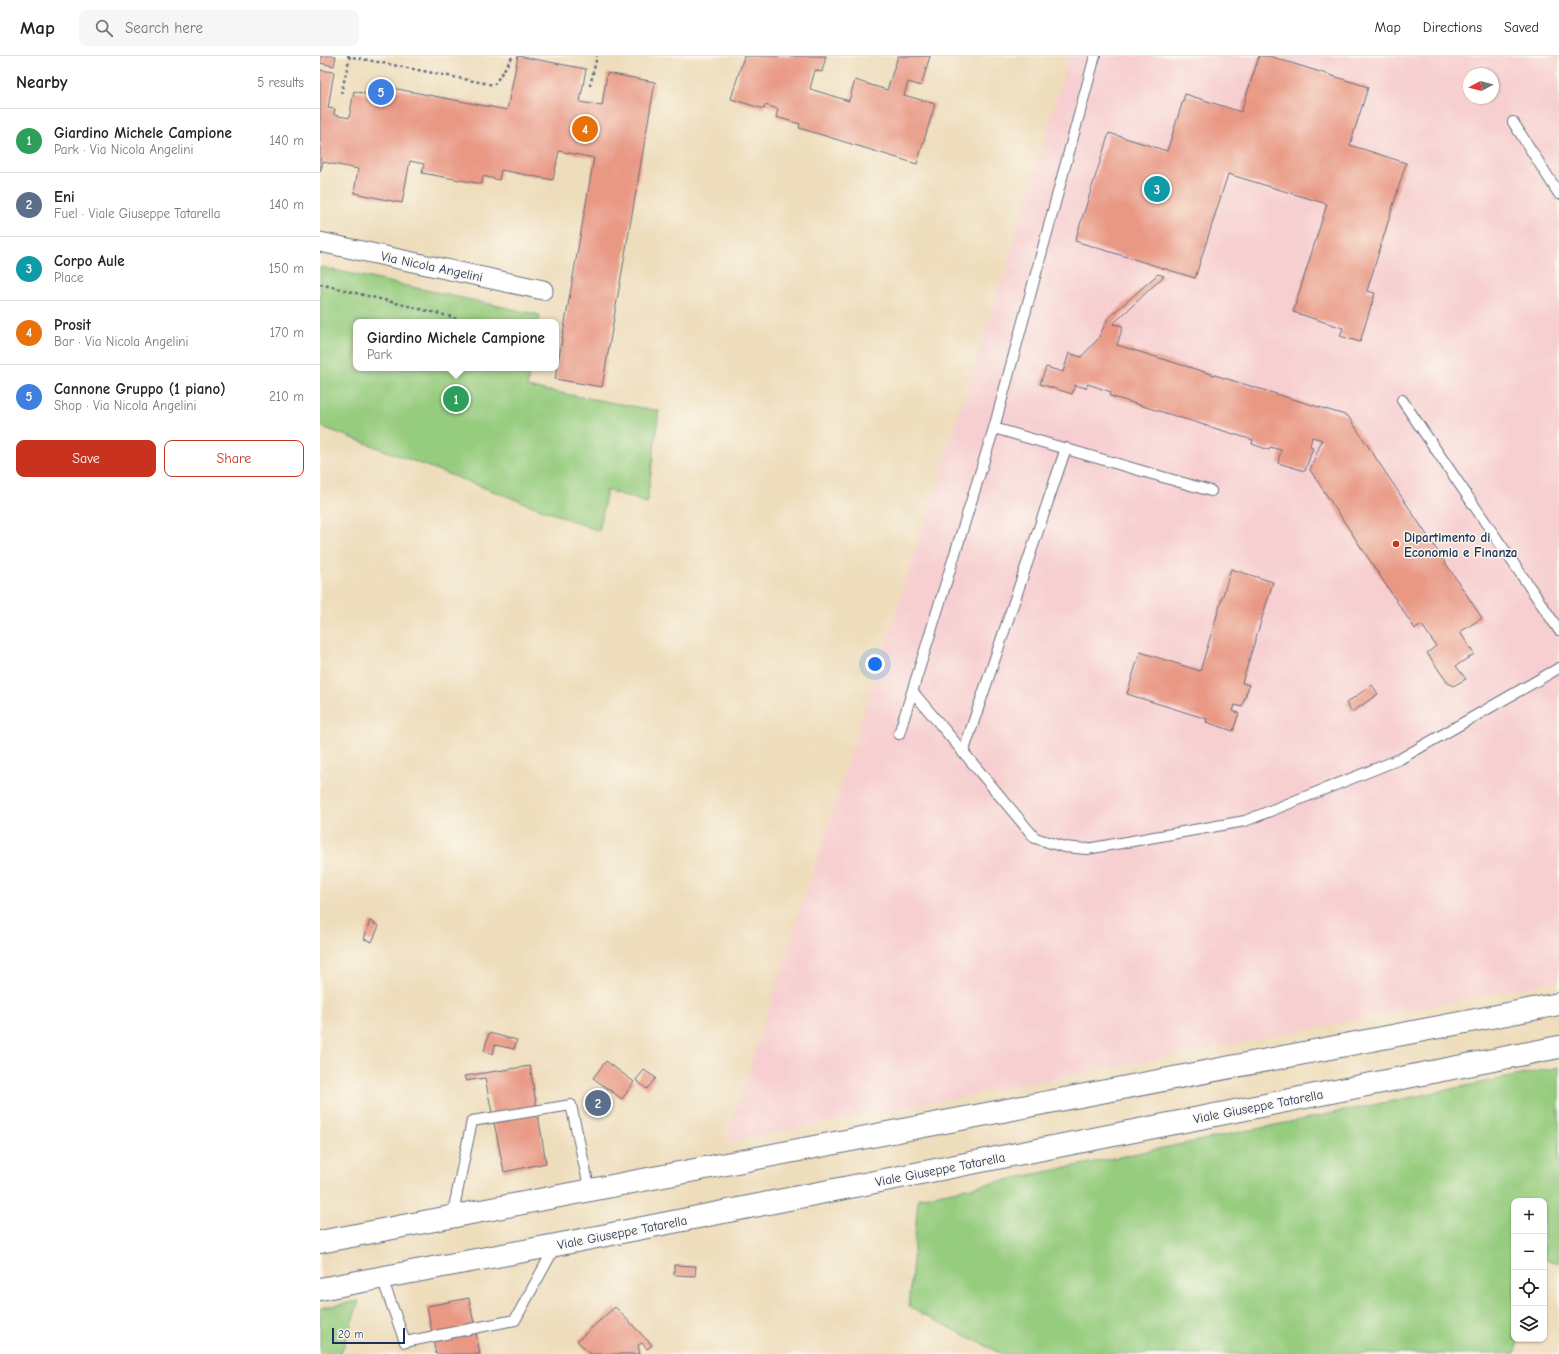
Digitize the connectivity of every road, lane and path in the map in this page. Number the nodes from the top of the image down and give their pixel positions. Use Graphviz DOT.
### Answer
graph roads {
  1 [pos="349,56"];
  2 [pos="513,56"];
  3 [pos="597,56"];
  4 [pos="1095,56"];
  5 [pos="590,86"];
  6 [pos="341,94"];
  7 [pos="1513,122"];
  8 [pos="1559,194"];
  9 [pos="320,242"];
  10 [pos="320,284"];
  11 [pos="543,290"];
  12 [pos="456,319"];
  13 [pos="1402,400"];
  14 [pos="994,428"];
  15 [pos="1066,448"];
  16 [pos="1211,492"];
  17 [pos="1559,630"];
  18 [pos="1559,668"];
  19 [pos="913,692"];
  20 [pos="899,734"];
  21 [pos="963,754"];
  22 [pos="1559,1004"];
  23 [pos="1559,1047"];
  24 [pos="590,1191"];
  25 [pos="452,1217"];
  26 [pos="320,1242"];
  27 [pos="556,1245"];
  28 [pos="382,1278"];
  29 [pos="320,1289"];
  1 -- 2 [label="path"];
  1 -- 6 [label="path"];
  3 -- 5 [label="path"];
  4 -- 14 [label="lane"];
  7 -- 8 [label="lane"];
  9 -- 11 [label="street, Via Nicola Angelini"];
  10 -- 12 [label="path"];
  13 -- 17 [label="lane"];
  14 -- 15 [label="lane"];
  14 -- 19 [label="lane"];
  15 -- 16 [label="lane"];
  15 -- 21 [label="lane"];
  18 -- 21 [label="lane"];
  19 -- 20 [label="lane"];
  19 -- 21 [label="lane"];
  22 -- 24 [label="main road"];
  23 -- 27 [label="main road, Viale Giuseppe Tatarella"];
  24 -- 25 [label="main road"];
  24 -- 25 [label="lane"];
  25 -- 26 [label="main road"];
  27 -- 28 [label="main road, Viale Giuseppe Tatarella"];
  27 -- 28 [label="lane"];
  28 -- 29 [label="main road, Viale Giuseppe Tatarella"];
}
